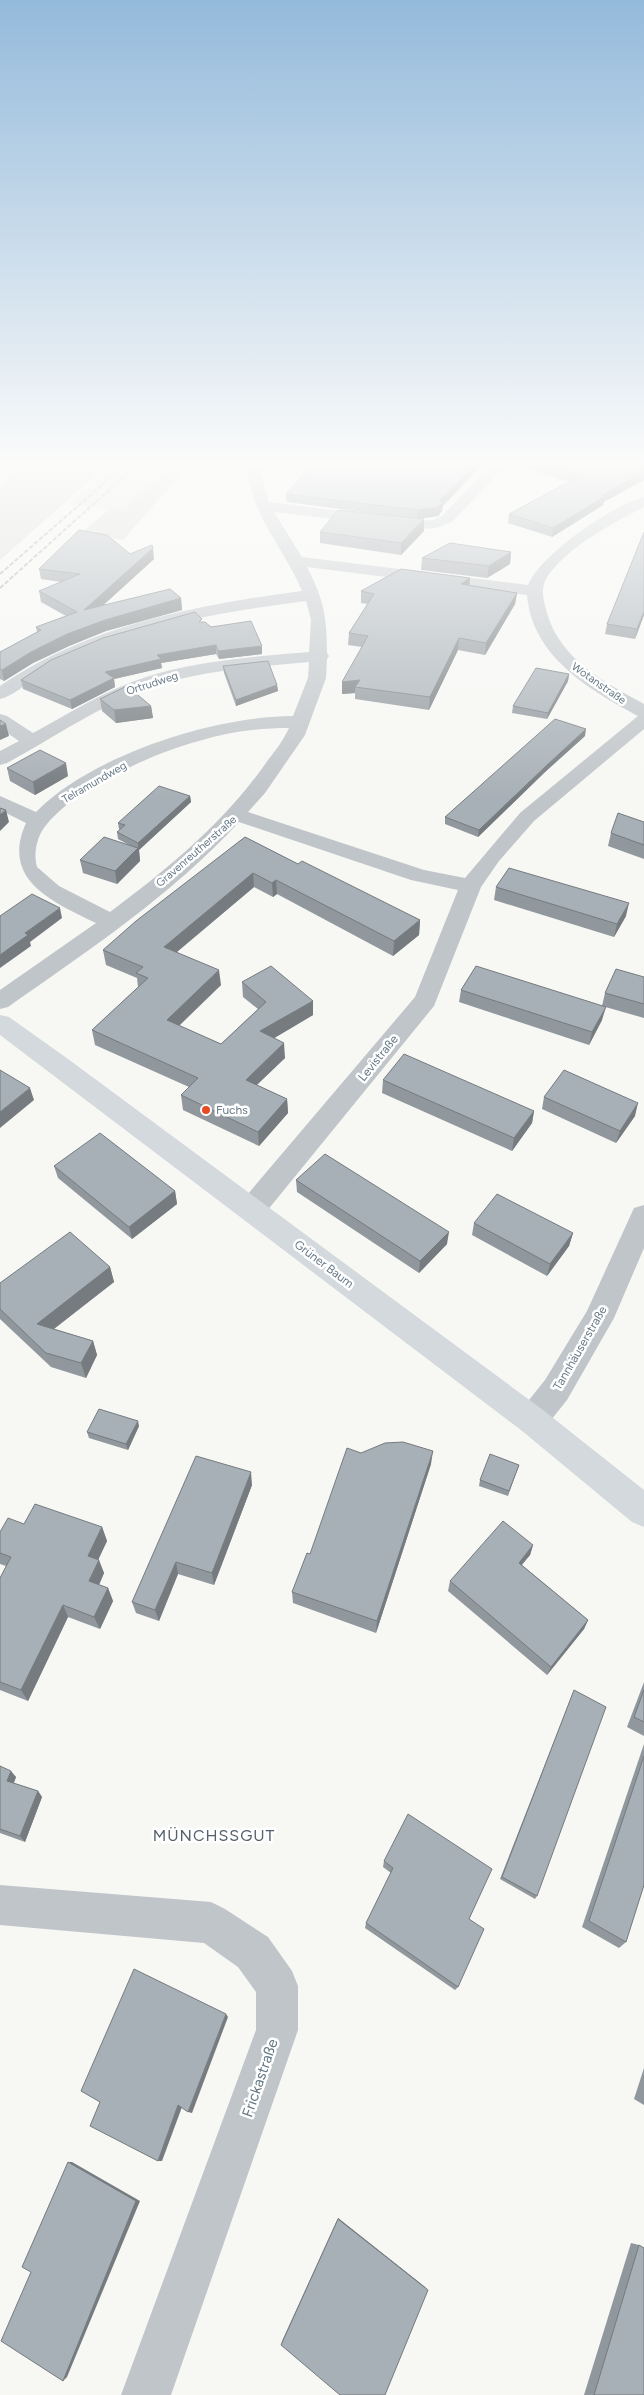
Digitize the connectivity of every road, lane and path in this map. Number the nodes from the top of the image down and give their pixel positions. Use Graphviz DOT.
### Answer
graph roads {
  1 [pos="303,577"];
  2 [pos="421,577"];
  3 [pos="540,577"];
  4 [pos="534,591"];
  5 [pos="312,595"];
  6 [pos="320,656"];
  7 [pos="0,694"];
  8 [pos="644,712"];
  9 [pos="0,720"];
  10 [pos="644,720"];
  11 [pos="302,722"];
  12 [pos="32,741"];
  13 [pos="0,759"];
  14 [pos="0,802"];
  15 [pos="237,815"];
  16 [pos="38,821"];
  17 [pos="470,886"];
  18 [pos="111,921"];
  19 [pos="0,1001"];
  20 [pos="0,1023"];
  21 [pos="252,1209"];
  22 [pos="644,1216"];
  23 [pos="532,1420"];
  24 [pos="644,1511"];
  25 [pos="1,1908"];
  26 [pos="146,2395"];
  1 -- 5 [label="street, Gravenreutherstraße"];
  2 -- 4 [label="street"];
  3 -- 4 [label="street"];
  4 -- 8 [label="street, Wotanstraße"];
  5 -- 6 [label="street, Gravenreutherstraße"];
  5 -- 7 [label="street"];
  6 -- 11 [label="street, Gravenreutherstraße"];
  6 -- 12 [label="street, Ortrudweg"];
  9 -- 12 [label="street"];
  10 -- 17 [label="street, Levistraße"];
  11 -- 15 [label="street, Gravenreutherstraße"];
  11 -- 16 [label="street, Telramundweg"];
  12 -- 13 [label="street, Ortrudweg"];
  14 -- 16 [label="street"];
  15 -- 17 [label="street"];
  15 -- 18 [label="street, Gravenreutherstraße"];
  16 -- 18 [label="street, Telramundweg"];
  17 -- 21 [label="street, Levistraße"];
  18 -- 19 [label="street, Gravenreutherstraße"];
  20 -- 21 [label="street, Grüner Baum"];
  21 -- 23 [label="street, Grüner Baum"];
  22 -- 23 [label="street, Tannhäuserstraße"];
  23 -- 24 [label="street, Grüner Baum"];
  25 -- 26 [label="street, Frickastraße"];
}
